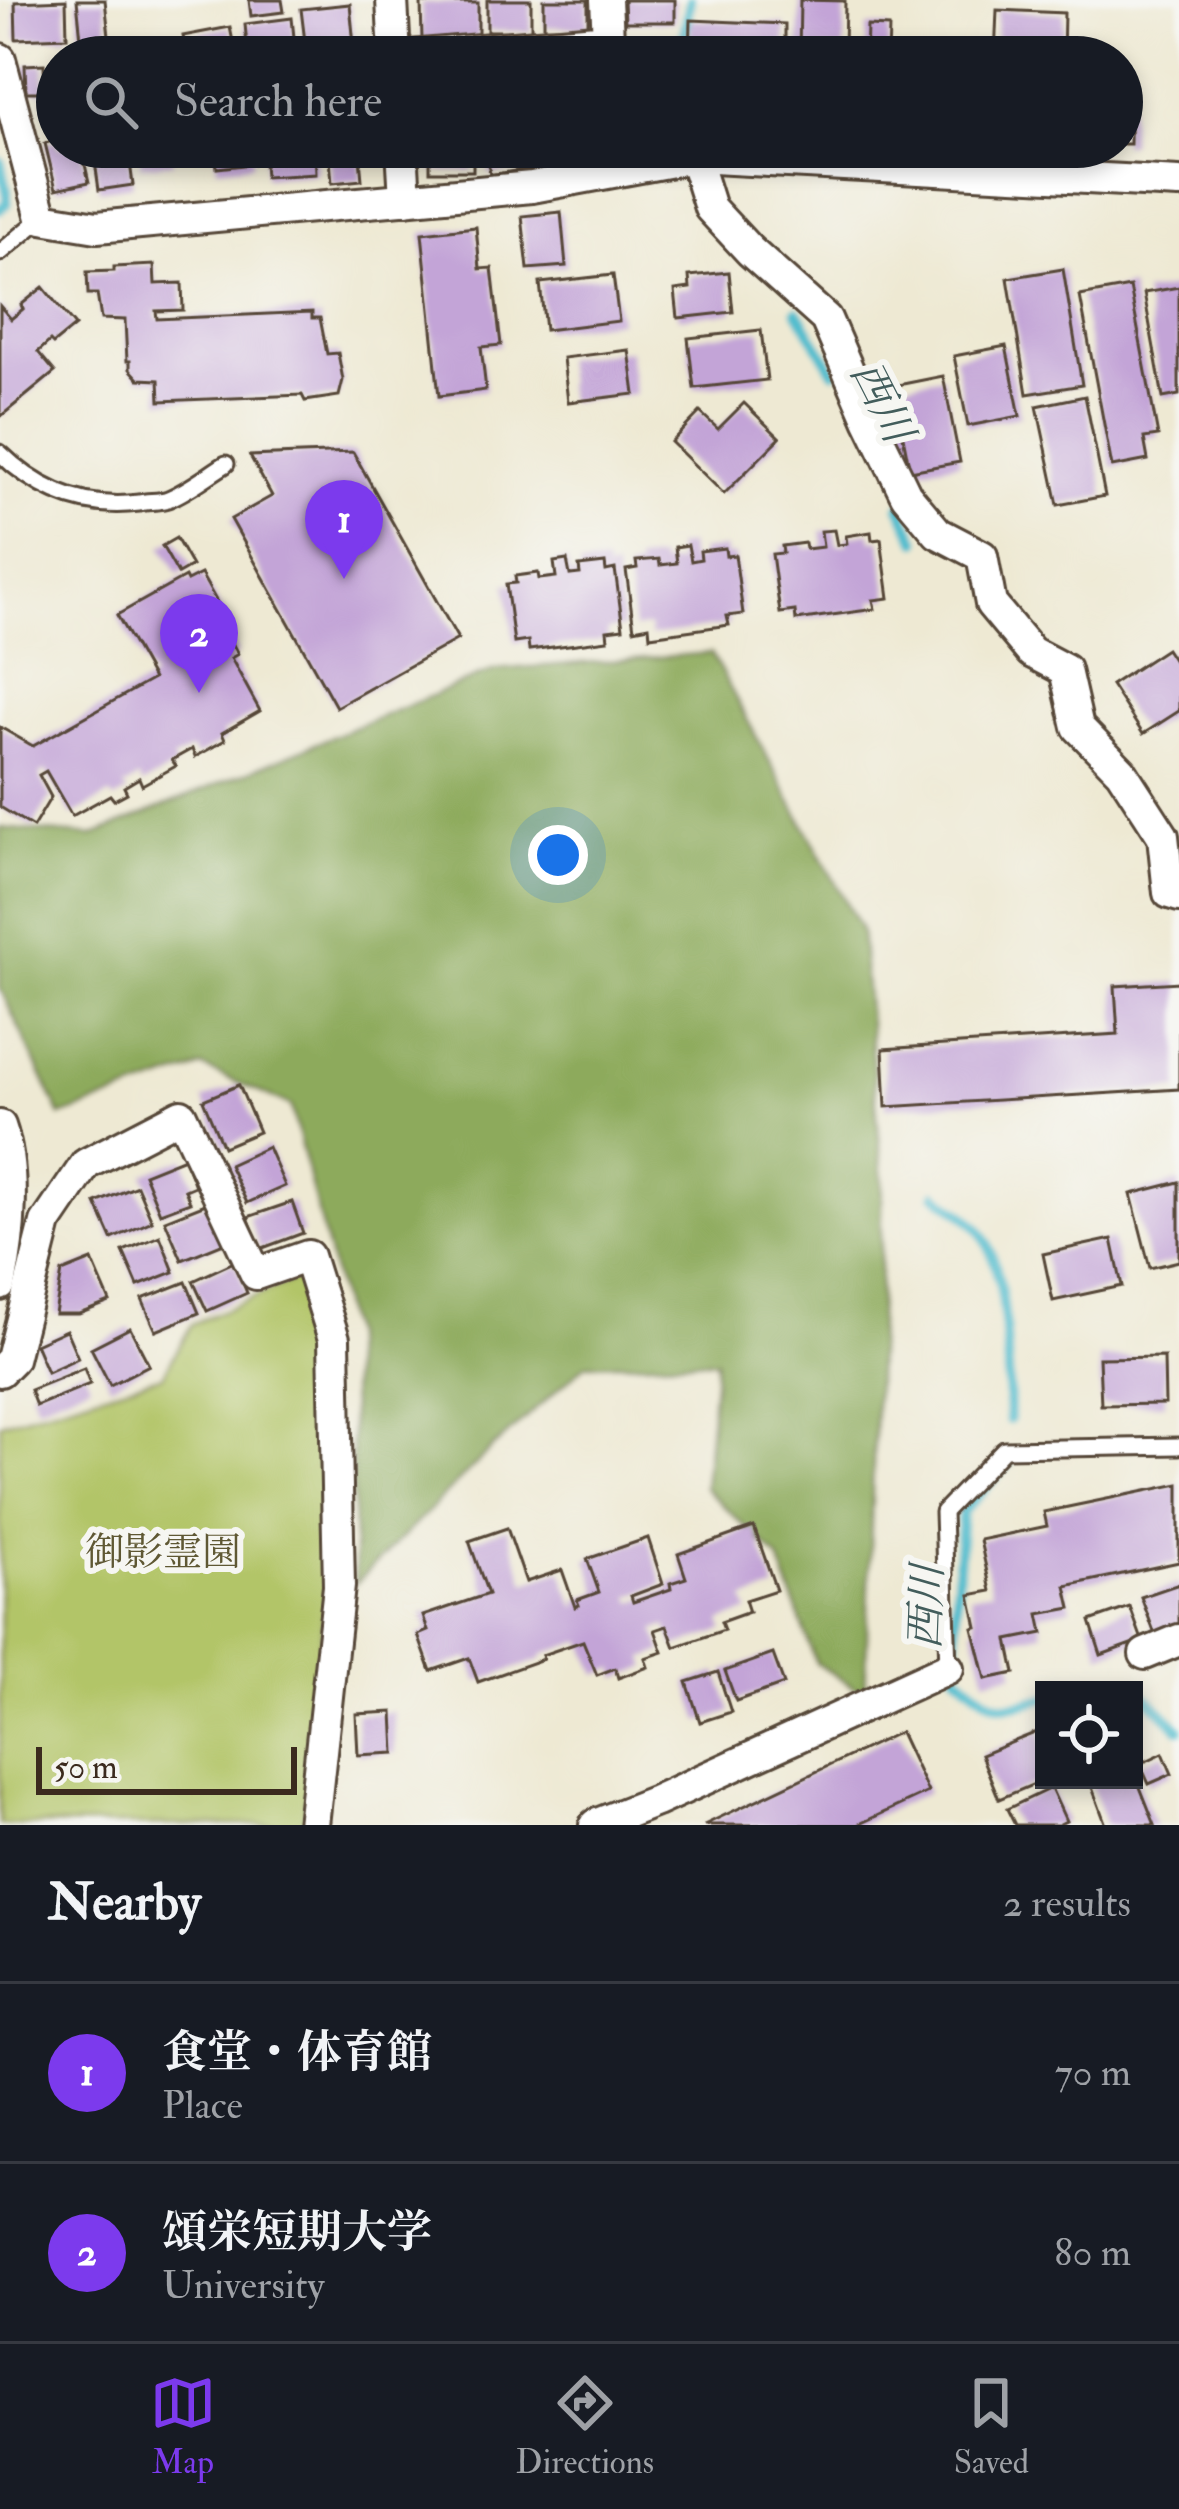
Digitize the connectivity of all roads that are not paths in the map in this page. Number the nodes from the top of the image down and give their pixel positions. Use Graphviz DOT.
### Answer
graph roads {
  1 [pos="392,0"];
  2 [pos="606,0"];
  3 [pos="395,36"];
  4 [pos="608,36"];
  5 [pos="0,59"];
  6 [pos="403,168"];
  7 [pos="635,168"];
  8 [pos="697,168"];
  9 [pos="899,168"];
  10 [pos="1179,183"];
  11 [pos="405,199"];
  12 [pos="42,218"];
  13 [pos="0,253"];
  14 [pos="0,453"];
  15 [pos="226,464"];
  16 [pos="1179,896"];
  17 [pos="0,1126"];
  18 [pos="0,1285"];
  19 [pos="0,1371"];
  20 [pos="1179,1446"];
  21 [pos="1179,1640"];
  22 [pos="1145,1654"];
  23 [pos="948,1668"];
  24 [pos="661,1813"];
  25 [pos="313,1825"];
  26 [pos="595,1825"];
  1 -- 3 [label="street"];
  2 -- 4 [label="street"];
  5 -- 12 [label="street"];
  6 -- 11 [label="street"];
  7 -- 11 [label="street"];
  8 -- 16 [label="street"];
  9 -- 10 [label="street"];
  11 -- 12 [label="street"];
  12 -- 13 [label="lane"];
  14 -- 15 [label="lane"];
  17 -- 18 [label="street"];
  19 -- 25 [label="street"];
  20 -- 23 [label="lane"];
  21 -- 22 [label="street"];
  23 -- 24 [label="street"];
  24 -- 26 [label="street"];
}
